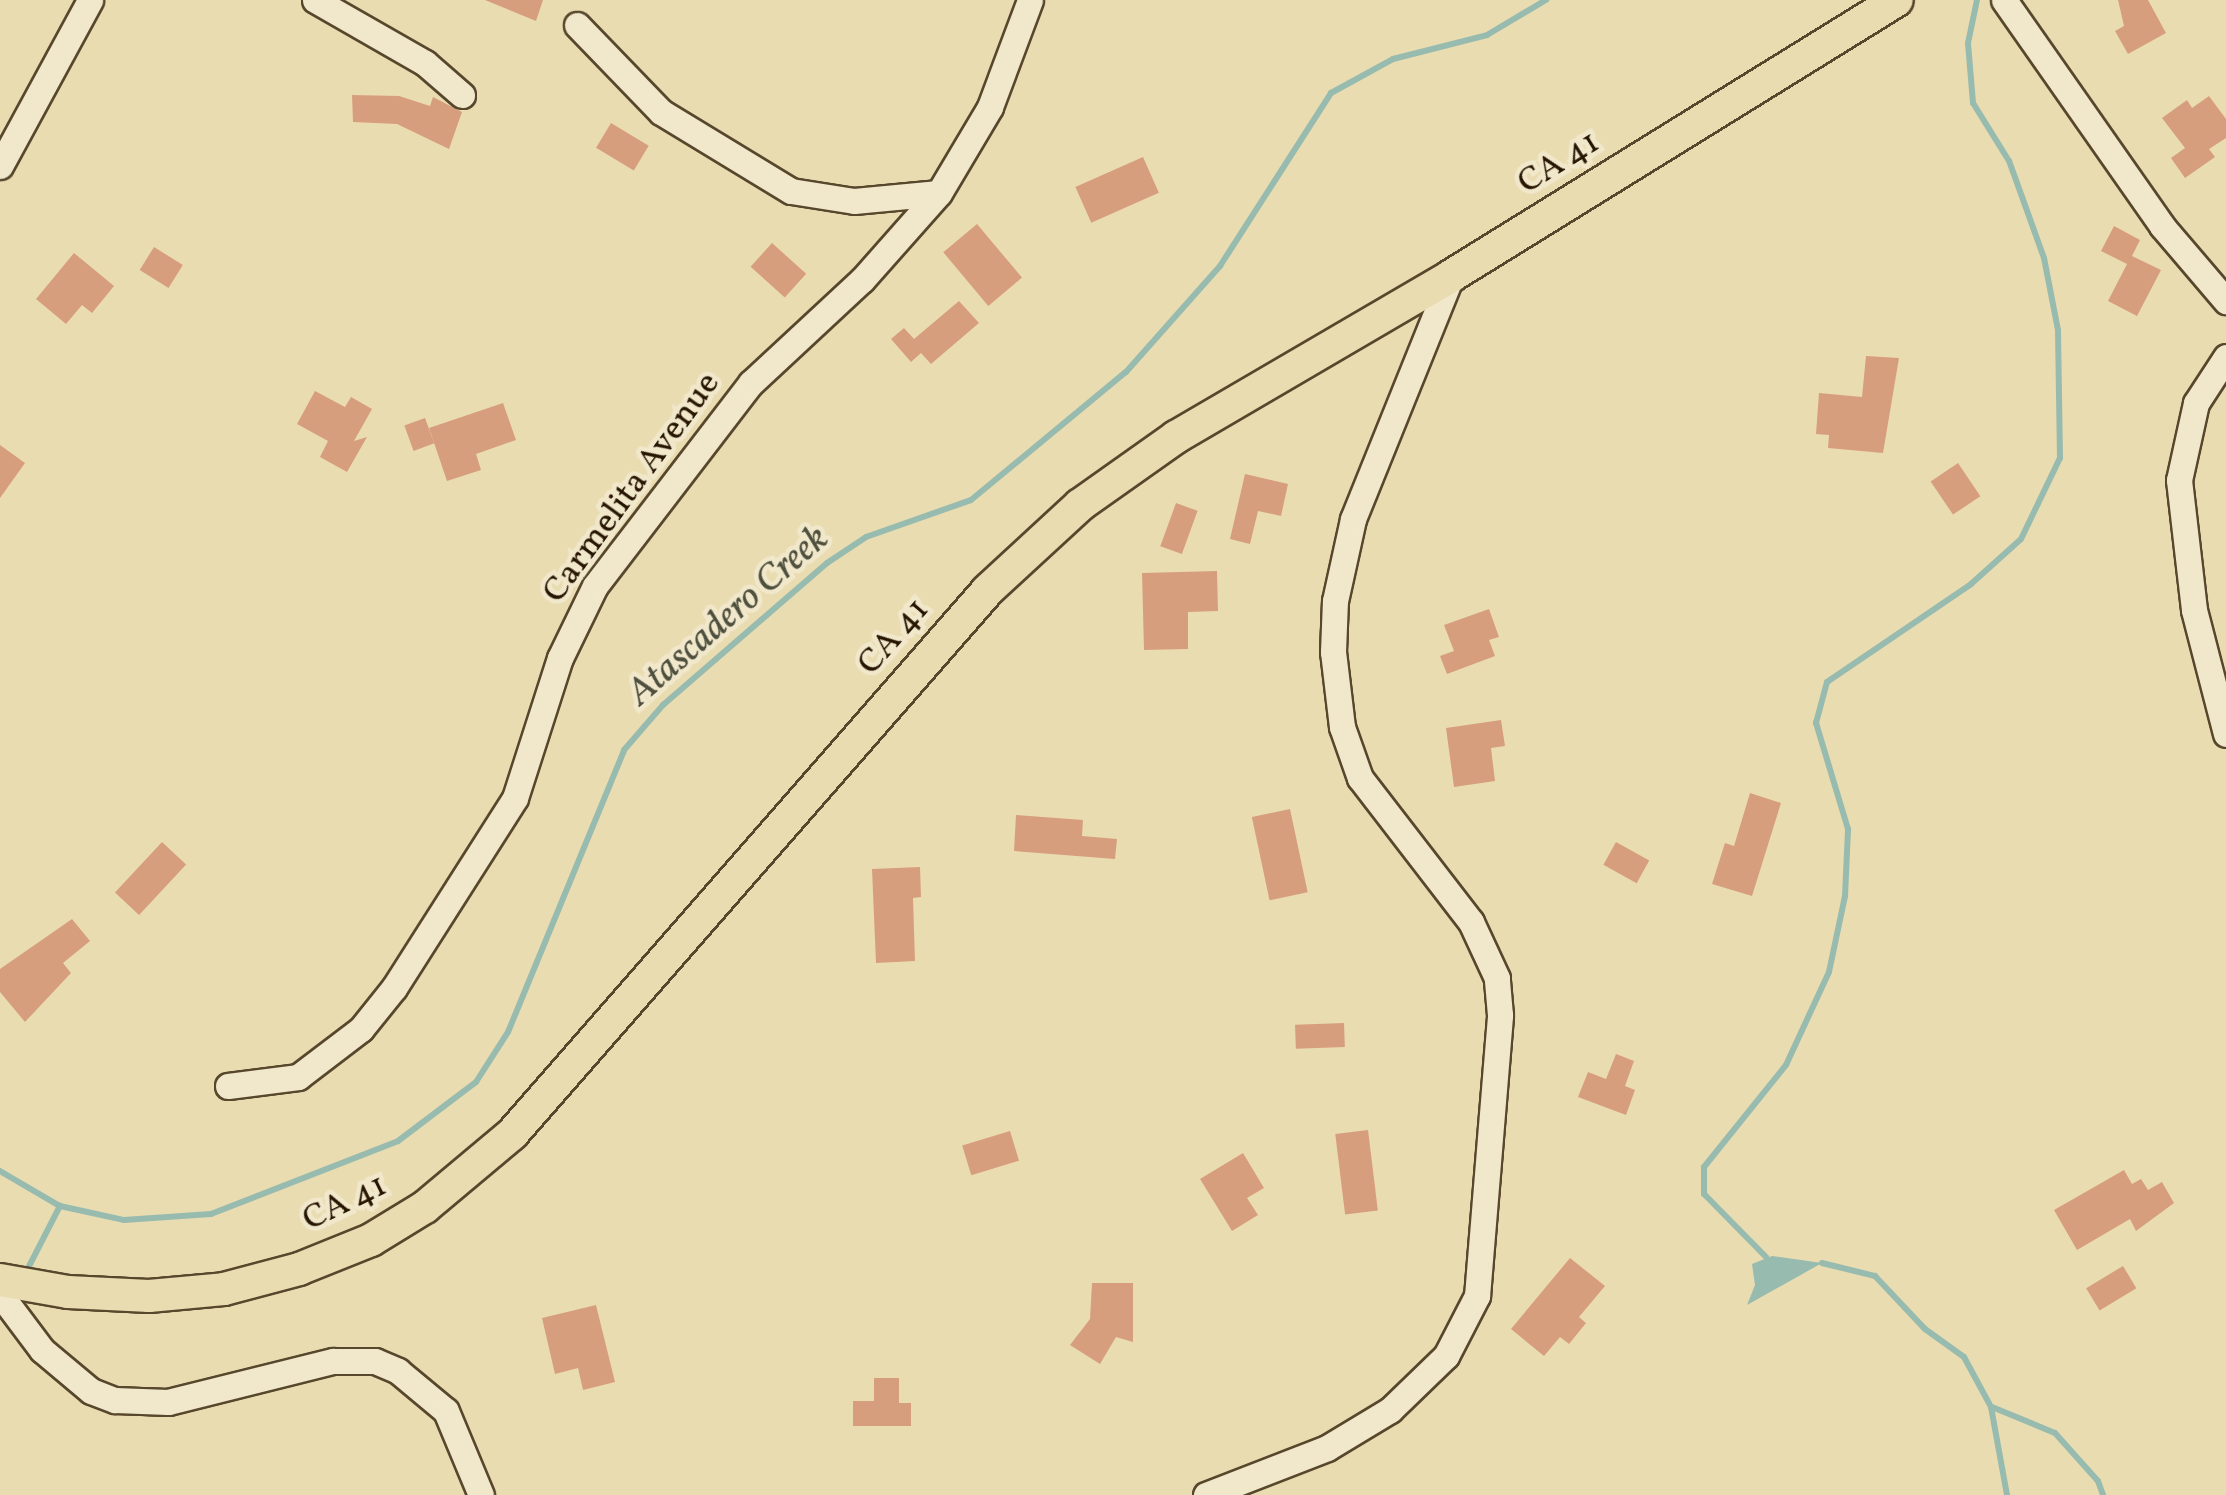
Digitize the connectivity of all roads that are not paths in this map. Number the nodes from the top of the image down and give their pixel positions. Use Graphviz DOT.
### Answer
graph roads {
  1 [pos="90,0"];
  2 [pos="315,0"];
  3 [pos="1030,0"];
  4 [pos="1898,0"];
  5 [pos="2004,0"];
  6 [pos="577,25"];
  7 [pos="462,95"];
  8 [pos="3,153"];
  9 [pos="939,193"];
  10 [pos="1452,276"];
  11 [pos="2226,301"];
  12 [pos="2226,357"];
  13 [pos="2226,734"];
  14 [pos="228,1086"];
  15 [pos="0,1280"];
  16 [pos="0,1294"];
  17 [pos="481,1495"];
  18 [pos="1206,1495"];
  1 -- 8 [label="street"];
  2 -- 7 [label="street"];
  3 -- 9 [label="street, Carmelita Avenue"];
  4 -- 10 [label="main road, CA 41 / CA 41"];
  5 -- 11 [label="street"];
  6 -- 9 [label="street"];
  9 -- 14 [label="street, Carmelita Avenue"];
  10 -- 15 [label="main road, CA 41 / CA 41"];
  10 -- 18 [label="street"];
  12 -- 13 [label="street"];
  16 -- 17 [label="street"];
}
